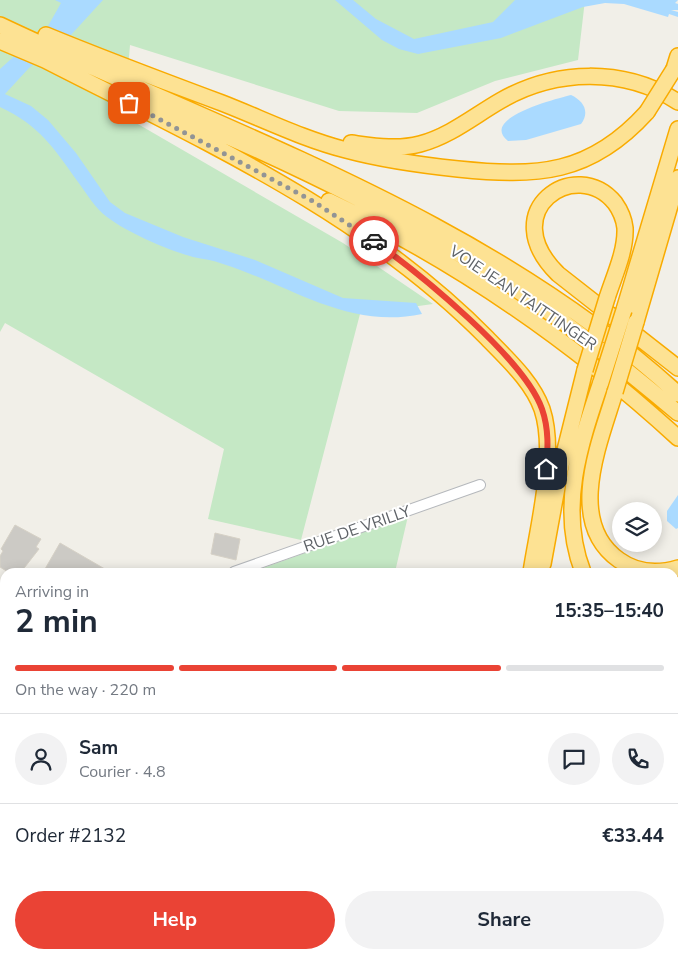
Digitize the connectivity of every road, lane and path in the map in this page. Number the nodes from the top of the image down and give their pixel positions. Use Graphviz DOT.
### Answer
graph roads {
  1 [pos="0,17"];
  2 [pos="0,25"];
  3 [pos="0,41"];
  4 [pos="31,41"];
  5 [pos="53,50"];
  6 [pos="677,61"];
  7 [pos="678,102"];
  8 [pos="243,111"];
  9 [pos="678,131"];
  10 [pos="233,157"];
  11 [pos="678,178"];
  12 [pos="616,304"];
  13 [pos="678,368"];
  14 [pos="592,376"];
  15 [pos="678,394"];
  16 [pos="678,413"];
  17 [pos="678,438"];
  18 [pos="480,485"];
  19 [pos="245,568"];
  20 [pos="532,568"];
  21 [pos="542,568"];
  22 [pos="582,568"];
  23 [pos="635,568"];
  1 -- 4 [label="highway"];
  2 -- 4 [label="highway, VOIE JEAN TAITTINGER"];
  3 -- 4 [label="highway, VOIE JEAN TAITTINGER"];
  4 -- 5 [label="highway, VOIE JEAN TAITTINGER"];
  4 -- 5 [label="highway"];
  5 -- 8 [label="highway"];
  5 -- 10 [label="highway"];
  5 -- 15 [label="highway, VOIE JEAN TAITTINGER"];
  5 -- 16 [label="highway, VOIE JEAN TAITTINGER"];
  6 -- 8 [label="highway, bridge"];
  7 -- 8 [label="highway"];
  9 -- 12 [label="highway"];
  10 -- 17 [label="highway"];
  10 -- 20 [label="highway"];
  11 -- 23 [label="highway, bridge"];
  12 -- 13 [label="highway"];
  12 -- 14 [label="highway, bridge"];
  12 -- 14 [label="highway, bridge"];
  14 -- 21 [label="highway"];
  14 -- 22 [label="highway"];
  18 -- 19 [label="street, RUE DE VRILLY"];
}
